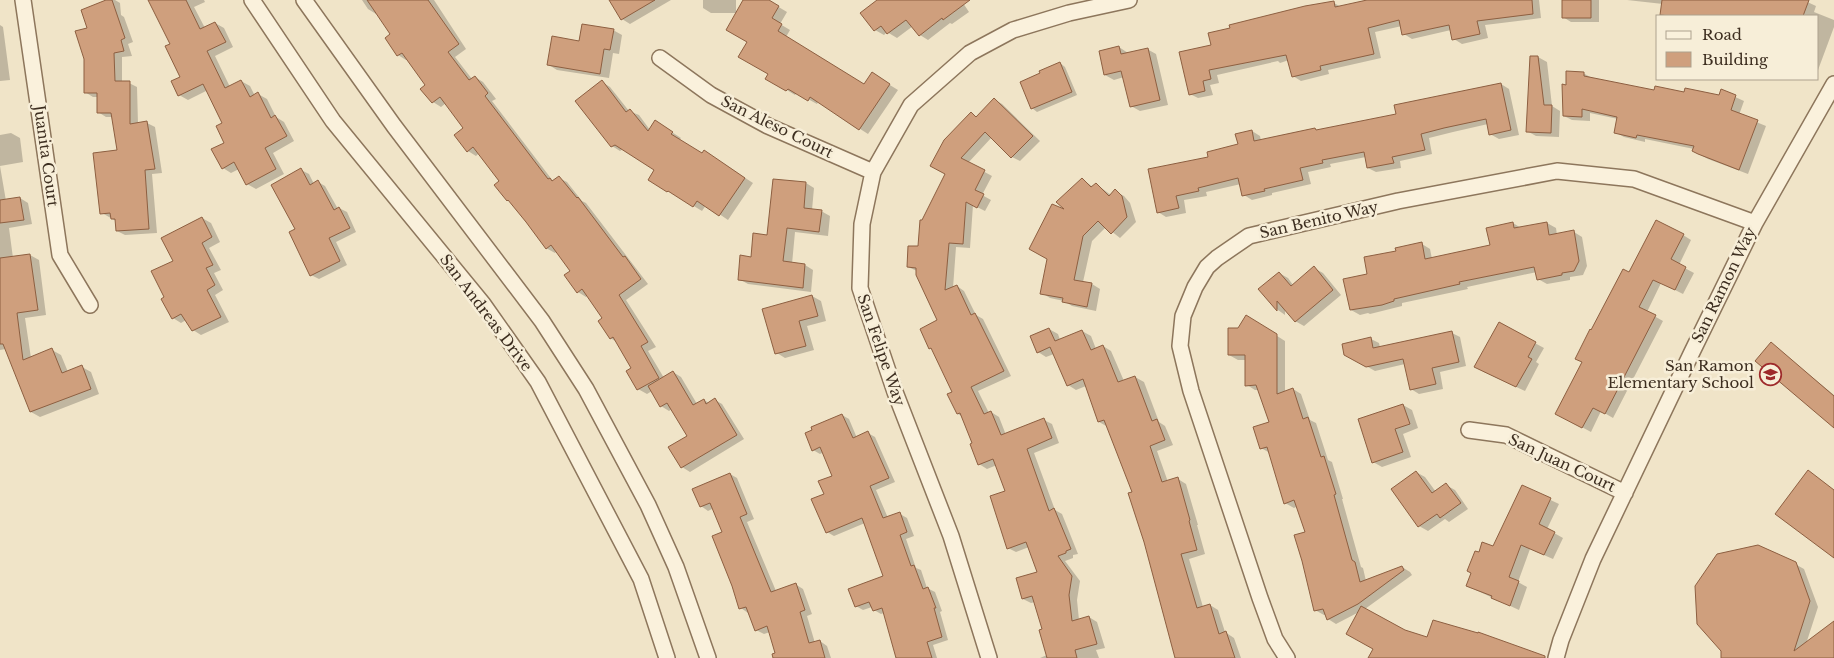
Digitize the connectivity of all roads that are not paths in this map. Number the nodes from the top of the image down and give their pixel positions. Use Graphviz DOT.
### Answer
graph roads {
  1 [pos="23,0"];
  2 [pos="252,0"];
  3 [pos="304,0"];
  4 [pos="1129,0"];
  5 [pos="660,58"];
  6 [pos="1834,84"];
  7 [pos="873,172"];
  8 [pos="1755,223"];
  9 [pos="90,305"];
  10 [pos="1469,430"];
  11 [pos="1625,493"];
  12 [pos="667,658"];
  13 [pos="708,658"];
  14 [pos="988,658"];
  15 [pos="1286,658"];
  16 [pos="1556,658"];
  1 -- 9 [label="street, Juanita Court"];
  2 -- 12 [label="street, San Andreas Drive"];
  3 -- 13 [label="street"];
  4 -- 7 [label="street, San Felipe Way"];
  5 -- 7 [label="street, San Aleso Court"];
  6 -- 8 [label="street, San Ramon Way"];
  7 -- 14 [label="street, San Felipe Way"];
  8 -- 11 [label="street, San Ramon Way"];
  8 -- 15 [label="street, San Benito Way"];
  10 -- 11 [label="street, San Juan Court"];
  11 -- 16 [label="street, San Ramon Way"];
}
